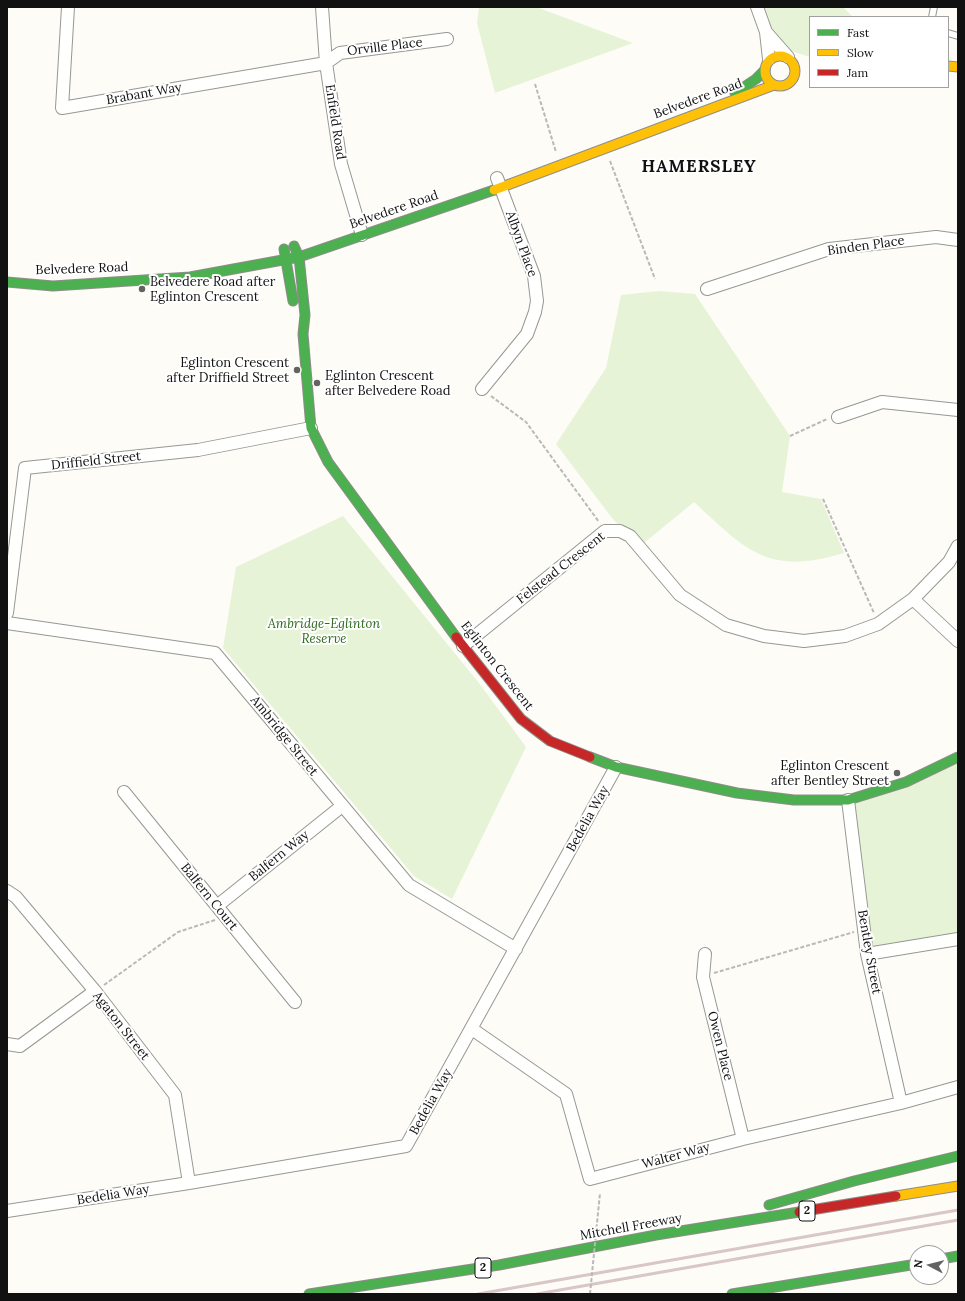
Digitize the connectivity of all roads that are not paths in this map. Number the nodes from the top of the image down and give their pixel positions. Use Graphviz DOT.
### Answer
graph roads {
  1 [pos="68,7"];
  2 [pos="322,7"];
  3 [pos="757,7"];
  4 [pos="766,32"];
  5 [pos="447,39"];
  6 [pos="790,59"];
  7 [pos="326,63"];
  8 [pos="804,63"];
  9 [pos="767,64"];
  10 [pos="805,77"];
  11 [pos="794,78"];
  12 [pos="774,85"];
  13 [pos="572,150"];
  14 [pos="497,181"];
  15 [pos="360,227"];
  16 [pos="958,240"];
  17 [pos="298,257"];
  18 [pos="286,260"];
  19 [pos="173,268"];
  20 [pos="14,273"];
  21 [pos="7,282"];
  22 [pos="707,289"];
  23 [pos="303,334"];
  24 [pos="482,389"];
  25 [pos="958,410"];
  26 [pos="838,416"];
  27 [pos="311,428"];
  28 [pos="958,546"];
  29 [pos="913,599"];
  30 [pos="7,613"];
  31 [pos="7,623"];
  32 [pos="958,642"];
  33 [pos="463,646"];
  34 [pos="958,757"];
  35 [pos="616,767"];
  36 [pos="124,792"];
  37 [pos="848,800"];
  38 [pos="342,806"];
  39 [pos="7,891"];
  40 [pos="217,906"];
  41 [pos="958,939"];
  42 [pos="516,949"];
  43 [pos="705,954"];
  44 [pos="867,954"];
  45 [pos="95,991"];
  46 [pos="295,1002"];
  47 [pos="472,1029"];
  48 [pos="7,1044"];
  49 [pos="958,1087"];
  50 [pos="901,1103"];
  51 [pos="743,1139"];
  52 [pos="958,1156"];
  53 [pos="190,1183"];
  54 [pos="958,1186"];
  55 [pos="763,1206"];
  56 [pos="748,1210"];
  57 [pos="7,1212"];
  58 [pos="656,1235"];
  59 [pos="909,1265"];
  60 [pos="309,1294"];
  61 [pos="732,1294"];
  1 -- 7 [label="street, Brabant Way"];
  2 -- 7 [label="street, Enfield Road"];
  3 -- 4 [label="street"];
  4 -- 6 [label="street"];
  4 -- 9 [label="street"];
  5 -- 7 [label="street, Orville Place"];
  6 -- 8 [label="main road"];
  6 -- 9 [label="main road"];
  6 -- 11 [label="main road"];
  7 -- 15 [label="street, Enfield Road"];
  9 -- 12 [label="main road"];
  9 -- 13 [label="main road, Belvedere Road"];
  10 -- 11 [label="main road"];
  11 -- 12 [label="main road"];
  12 -- 14 [label="main road, Belvedere Road"];
  14 -- 15 [label="main road, Belvedere Road"];
  14 -- 24 [label="street, Albyn Place"];
  15 -- 17 [label="main road, Belvedere Road"];
  16 -- 22 [label="street, Binden Place"];
  17 -- 18 [label="main road, Belvedere Road"];
  17 -- 18 [label="main road, Eglinton Crescent"];
  17 -- 23 [label="main road, Eglinton Crescent"];
  18 -- 21 [label="main road, Belvedere Road"];
  18 -- 23 [label="main road, Eglinton Crescent"];
  19 -- 20 [label="main road, Belvedere Road"];
  23 -- 27 [label="main road, Eglinton Crescent"];
  25 -- 26 [label="street"];
  27 -- 30 [label="street, Driffield Street"];
  27 -- 33 [label="main road, Eglinton Crescent"];
  28 -- 29 [label="street, Felstead Crescent"];
  29 -- 32 [label="street"];
  29 -- 33 [label="street, Felstead Crescent"];
  31 -- 38 [label="street, Ambridge Street"];
  33 -- 35 [label="main road, Eglinton Crescent"];
  34 -- 37 [label="main road, Eglinton Crescent"];
  35 -- 37 [label="main road, Eglinton Crescent"];
  35 -- 42 [label="street, Bedelia Way"];
  36 -- 40 [label="street, Balfern Court"];
  37 -- 44 [label="street, Bentley Street"];
  38 -- 40 [label="street, Balfern Way"];
  38 -- 42 [label="street, Ambridge Street"];
  39 -- 45 [label="street, Agaton Street"];
  40 -- 46 [label="street, Balfern Court"];
  41 -- 44 [label="street"];
  42 -- 47 [label="street, Bedelia Way"];
  43 -- 51 [label="street, Owen Place"];
  44 -- 50 [label="street, Bentley Street"];
  45 -- 48 [label="street"];
  45 -- 53 [label="street, Agaton Street"];
  47 -- 51 [label="street, Walter Way"];
  47 -- 53 [label="street, Bedelia Way"];
  49 -- 50 [label="street, Walter Way"];
  50 -- 51 [label="street, Walter Way"];
  52 -- 55 [label="main road"];
  53 -- 57 [label="street, Bedelia Way"];
  54 -- 58 [label="main road, Mitchell Freeway / 2"];
  56 -- 58 [label="main road"];
  58 -- 60 [label="main road, Mitchell Freeway / 2"];
  59 -- 61 [label="main road"];
}
